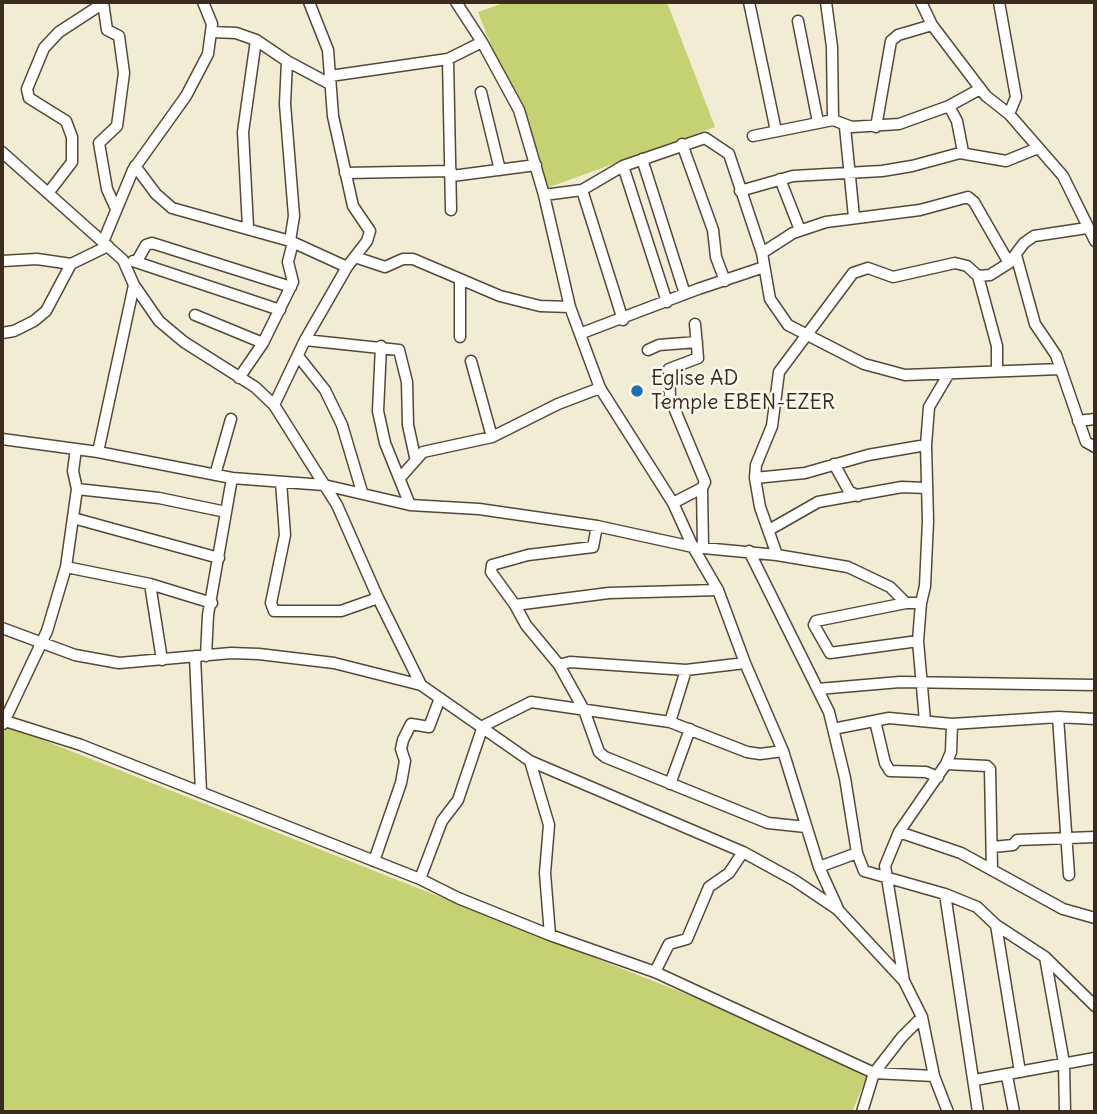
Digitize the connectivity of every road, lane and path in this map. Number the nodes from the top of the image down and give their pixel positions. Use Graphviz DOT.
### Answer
graph roads {
  1 [pos="203,2"];
  2 [pos="309,2"];
  3 [pos="456,2"];
  4 [pos="748,2"];
  5 [pos="826,2"];
  6 [pos="921,2"];
  7 [pos="999,2"];
  8 [pos="102,3"];
  9 [pos="798,21"];
  10 [pos="932,25"];
  11 [pos="212,32"];
  12 [pos="256,40"];
  13 [pos="482,42"];
  14 [pos="448,59"];
  15 [pos="287,61"];
  16 [pos="330,80"];
  17 [pos="981,89"];
  18 [pos="481,92"];
  19 [pos="949,106"];
  20 [pos="1009,114"];
  21 [pos="834,120"];
  22 [pos="818,122"];
  23 [pos="845,127"];
  24 [pos="877,127"];
  25 [pos="776,131"];
  26 [pos="753,136"];
  27 [pos="682,144"];
  28 [pos="1038,148"];
  29 [pos="2,152"];
  30 [pos="963,152"];
  31 [pos="642,159"];
  32 [pos="536,165"];
  33 [pos="135,166"];
  34 [pos="623,166"];
  35 [pos="500,170"];
  36 [pos="345,173"];
  37 [pos="849,173"];
  38 [pos="451,174"];
  39 [pos="780,179"];
  40 [pos="582,190"];
  41 [pos="740,191"];
  42 [pos="50,192"];
  43 [pos="544,195"];
  44 [pos="116,209"];
  45 [pos="451,210"];
  46 [pos="854,217"];
  47 [pos="248,228"];
  48 [pos="1087,228"];
  49 [pos="800,230"];
  50 [pos="291,241"];
  51 [pos="1095,241"];
  52 [pos="105,244"];
  53 [pos="762,253"];
  54 [pos="355,257"];
  55 [pos="1012,259"];
  56 [pos="124,260"];
  57 [pos="2,261"];
  58 [pos="137,261"];
  59 [pos="71,264"];
  60 [pos="347,267"];
  61 [pos="764,267"];
  62 [pos="978,276"];
  63 [pos="460,279"];
  64 [pos="724,281"];
  65 [pos="134,285"];
  66 [pos="292,287"];
  67 [pos="685,294"];
  68 [pos="667,302"];
  69 [pos="570,307"];
  70 [pos="281,310"];
  71 [pos="195,315"];
  72 [pos="623,320"];
  73 [pos="695,324"];
  74 [pos="2,333"];
  75 [pos="582,333"];
  76 [pos="806,335"];
  77 [pos="460,337"];
  78 [pos="305,340"];
  79 [pos="698,342"];
  80 [pos="263,343"];
  81 [pos="381,346"];
  82 [pos="648,350"];
  83 [pos="298,356"];
  84 [pos="471,361"];
  85 [pos="1061,369"];
  86 [pos="997,371"];
  87 [pos="948,375"];
  88 [pos="240,378"];
  89 [pos="600,388"];
  90 [pos="274,405"];
  91 [pos="231,419"];
  92 [pos="1095,419"];
  93 [pos="1078,421"];
  94 [pos="492,437"];
  95 [pos="2,439"];
  96 [pos="926,445"];
  97 [pos="1095,447"];
  98 [pos="76,449"];
  99 [pos="98,452"];
  100 [pos="415,457"];
  101 [pos="834,464"];
  102 [pos="215,475"];
  103 [pos="232,478"];
  104 [pos="400,478"];
  105 [pos="755,478"];
  106 [pos="281,482"];
  107 [pos="324,485"];
  108 [pos="702,488"];
  109 [pos="926,488"];
  110 [pos="77,489"];
  111 [pos="362,492"];
  112 [pos="858,496"];
  113 [pos="673,503"];
  114 [pos="410,505"];
  115 [pos="226,512"];
  116 [pos="73,518"];
  117 [pos="597,526"];
  118 [pos="769,530"];
  119 [pos="698,548"];
  120 [pos="749,551"];
  121 [pos="777,555"];
  122 [pos="219,558"];
  123 [pos="66,567"];
  124 [pos="150,584"];
  125 [pos="718,590"];
  126 [pos="377,598"];
  127 [pos="212,603"];
  128 [pos="906,603"];
  129 [pos="921,603"];
  130 [pos="514,605"];
  131 [pos="2,628"];
  132 [pos="918,641"];
  133 [pos="40,644"];
  134 [pos="200,656"];
  135 [pos="162,660"];
  136 [pos="745,663"];
  137 [pos="559,665"];
  138 [pos="686,670"];
  139 [pos="923,683"];
  140 [pos="421,685"];
  141 [pos="1095,685"];
  142 [pos="818,690"];
  143 [pos="440,698"];
  144 [pos="584,710"];
  145 [pos="1058,717"];
  146 [pos="1095,719"];
  147 [pos="876,721"];
  148 [pos="925,721"];
  149 [pos="670,722"];
  150 [pos="3,723"];
  151 [pos="952,724"];
  152 [pos="483,726"];
  153 [pos="690,729"];
  154 [pos="833,729"];
  155 [pos="783,751"];
  156 [pos="530,761"];
  157 [pos="946,764"];
  158 [pos="938,777"];
  159 [pos="670,784"];
  160 [pos="201,792"];
  161 [pos="806,827"];
  162 [pos="899,832"];
  163 [pos="1095,837"];
  164 [pos="1068,840"];
  165 [pos="993,847"];
  166 [pos="743,852"];
  167 [pos="857,853"];
  168 [pos="374,861"];
  169 [pos="819,867"];
  170 [pos="992,870"];
  171 [pos="1069,875"];
  172 [pos="889,878"];
  173 [pos="420,879"];
  174 [pos="945,894"];
  175 [pos="839,911"];
  176 [pos="1095,918"];
  177 [pos="996,925"];
  178 [pos="550,935"];
  179 [pos="1045,957"];
  180 [pos="655,972"];
  181 [pos="904,981"];
  182 [pos="1095,1006"];
  183 [pos="922,1017"];
  184 [pos="1095,1058"];
  185 [pos="1064,1063"];
  186 [pos="1020,1072"];
  187 [pos="874,1073"];
  188 [pos="934,1076"];
  189 [pos="1007,1076"];
  190 [pos="975,1080"];
  191 [pos="862,1112"];
  192 [pos="948,1112"];
  193 [pos="978,1112"];
  194 [pos="1014,1112"];
  195 [pos="1065,1112"];
  1 -- 11 [label="street"];
  2 -- 16 [label="street"];
  3 -- 13 [label="street"];
  4 -- 25 [label="street"];
  5 -- 21 [label="street"];
  6 -- 10 [label="street"];
  7 -- 20 [label="street"];
  8 -- 42 [label="street"];
  8 -- 44 [label="street"];
  9 -- 22 [label="street"];
  10 -- 17 [label="street"];
  10 -- 24 [label="street"];
  11 -- 12 [label="street"];
  11 -- 33 [label="street"];
  12 -- 15 [label="street"];
  12 -- 47 [label="street"];
  13 -- 14 [label="street"];
  13 -- 32 [label="street"];
  14 -- 16 [label="street"];
  14 -- 38 [label="street"];
  15 -- 16 [label="street"];
  15 -- 50 [label="street"];
  16 -- 36 [label="street"];
  17 -- 19 [label="street"];
  17 -- 20 [label="street"];
  18 -- 35 [label="street"];
  19 -- 24 [label="street"];
  19 -- 30 [label="street"];
  20 -- 28 [label="street"];
  21 -- 22 [label="street"];
  21 -- 23 [label="street"];
  22 -- 25 [label="street"];
  23 -- 24 [label="street"];
  23 -- 37 [label="street"];
  25 -- 26 [label="street"];
  27 -- 31 [label="street"];
  27 -- 41 [label="street"];
  27 -- 64 [label="street"];
  28 -- 30 [label="street"];
  28 -- 48 [label="street"];
  29 -- 42 [label="street"];
  30 -- 37 [label="street"];
  31 -- 34 [label="street"];
  31 -- 67 [label="street"];
  32 -- 35 [label="street"];
  32 -- 43 [label="street"];
  33 -- 44 [label="street"];
  33 -- 47 [label="street"];
  34 -- 40 [label="street"];
  34 -- 68 [label="street"];
  35 -- 38 [label="street"];
  36 -- 38 [label="street"];
  36 -- 54 [label="street"];
  37 -- 39 [label="street"];
  37 -- 46 [label="street"];
  38 -- 45 [label="street"];
  39 -- 41 [label="street"];
  39 -- 49 [label="street"];
  40 -- 43 [label="street"];
  40 -- 72 [label="street"];
  41 -- 53 [label="street"];
  42 -- 52 [label="street"];
  43 -- 69 [label="street"];
  44 -- 52 [label="street"];
  46 -- 49 [label="street"];
  46 -- 55 [label="street"];
  47 -- 50 [label="street"];
  48 -- 51 [label="street"];
  48 -- 55 [label="street"];
  49 -- 53 [label="street"];
  50 -- 60 [label="street"];
  50 -- 66 [label="street"];
  52 -- 56 [label="street"];
  52 -- 59 [label="street"];
  53 -- 61 [label="street"];
  54 -- 60 [label="street"];
  54 -- 63 [label="street"];
  55 -- 62 [label="street"];
  55 -- 85 [label="street"];
  56 -- 58 [label="street"];
  56 -- 65 [label="street"];
  57 -- 59 [label="street"];
  58 -- 66 [label="street"];
  58 -- 70 [label="street"];
  59 -- 74 [label="street"];
  60 -- 78 [label="street"];
  61 -- 64 [label="street"];
  61 -- 76 [label="street"];
  62 -- 76 [label="street"];
  62 -- 86 [label="street"];
  63 -- 69 [label="street"];
  63 -- 77 [label="street"];
  64 -- 67 [label="street"];
  65 -- 88 [label="street"];
  65 -- 99 [label="street"];
  66 -- 70 [label="street"];
  67 -- 68 [label="street"];
  68 -- 72 [label="street"];
  69 -- 75 [label="street"];
  70 -- 80 [label="street"];
  71 -- 80 [label="street"];
  72 -- 75 [label="street"];
  73 -- 79 [label="street"];
  75 -- 89 [label="street"];
  76 -- 87 [label="street"];
  76 -- 105 [label="street"];
  78 -- 81 [label="street"];
  78 -- 83 [label="street"];
  79 -- 82 [label="street"];
  79 -- 108 [label="street"];
  80 -- 88 [label="street"];
  81 -- 100 [label="street"];
  81 -- 104 [label="street"];
  83 -- 90 [label="street"];
  83 -- 111 [label="street"];
  84 -- 94 [label="street"];
  85 -- 86 [label="street"];
  85 -- 93 [label="street"];
  86 -- 87 [label="street"];
  87 -- 96 [label="street"];
  88 -- 90 [label="street"];
  89 -- 94 [label="street"];
  89 -- 113 [label="street"];
  90 -- 107 [label="street"];
  91 -- 102 [label="street"];
  92 -- 93 [label="street"];
  93 -- 97 [label="street"];
  94 -- 100 [label="street"];
  95 -- 98 [label="street"];
  96 -- 101 [label="street"];
  96 -- 109 [label="street"];
  98 -- 99 [label="street"];
  98 -- 110 [label="street"];
  99 -- 102 [label="street"];
  100 -- 104 [label="street"];
  101 -- 105 [label="street"];
  101 -- 112 [label="street"];
  102 -- 103 [label="street"];
  103 -- 106 [label="street"];
  103 -- 115 [label="street"];
  104 -- 114 [label="street"];
  105 -- 118 [label="street"];
  106 -- 107 [label="street"];
  106 -- 126 [label="street"];
  107 -- 111 [label="street"];
  107 -- 126 [label="street"];
  108 -- 113 [label="street"];
  108 -- 119 [label="street"];
  109 -- 112 [label="street"];
  109 -- 129 [label="street"];
  110 -- 115 [label="street"];
  110 -- 116 [label="street"];
  111 -- 114 [label="street"];
  112 -- 118 [label="street"];
  113 -- 119 [label="street"];
  114 -- 117 [label="street"];
  115 -- 122 [label="street"];
  116 -- 122 [label="street"];
  116 -- 123 [label="street"];
  117 -- 119 [label="street"];
  117 -- 130 [label="street"];
  118 -- 121 [label="street"];
  119 -- 120 [label="street"];
  119 -- 125 [label="street"];
  120 -- 121 [label="street"];
  120 -- 142 [label="street"];
  121 -- 128 [label="street"];
  122 -- 127 [label="street"];
  123 -- 124 [label="street"];
  123 -- 133 [label="street"];
  124 -- 127 [label="street"];
  124 -- 135 [label="street"];
  125 -- 130 [label="street"];
  125 -- 136 [label="street"];
  126 -- 140 [label="street"];
  127 -- 134 [label="street"];
  128 -- 129 [label="street"];
  128 -- 132 [label="street"];
  129 -- 132 [label="street"];
  130 -- 137 [label="street"];
  131 -- 133 [label="street"];
  132 -- 139 [label="street"];
  133 -- 135 [label="street"];
  133 -- 150 [label="street"];
  134 -- 135 [label="street"];
  134 -- 140 [label="street"];
  134 -- 160 [label="street"];
  136 -- 138 [label="street"];
  136 -- 155 [label="street"];
  137 -- 138 [label="street"];
  137 -- 144 [label="street"];
  138 -- 149 [label="street"];
  139 -- 141 [label="street"];
  139 -- 142 [label="street"];
  139 -- 148 [label="street"];
  140 -- 143 [label="street"];
  142 -- 154 [label="street"];
  143 -- 152 [label="street"];
  143 -- 168 [label="street"];
  144 -- 149 [label="street"];
  144 -- 152 [label="street"];
  144 -- 159 [label="street"];
  145 -- 146 [label="street"];
  145 -- 151 [label="street"];
  145 -- 164 [label="street"];
  147 -- 148 [label="street"];
  147 -- 154 [label="street"];
  147 -- 158 [label="street"];
  148 -- 151 [label="street"];
  149 -- 153 [label="street"];
  150 -- 160 [label="street"];
  151 -- 157 [label="street"];
  152 -- 156 [label="street"];
  152 -- 173 [label="street"];
  153 -- 155 [label="street"];
  153 -- 159 [label="street"];
  154 -- 167 [label="street"];
  155 -- 161 [label="street"];
  156 -- 166 [label="street"];
  156 -- 178 [label="street"];
  157 -- 158 [label="street"];
  157 -- 165 [label="street"];
  158 -- 162 [label="street"];
  159 -- 161 [label="street"];
  160 -- 168 [label="street"];
  161 -- 169 [label="street"];
  162 -- 170 [label="street"];
  162 -- 172 [label="street"];
  163 -- 164 [label="street"];
  164 -- 165 [label="street"];
  164 -- 171 [label="street"];
  165 -- 170 [label="street"];
  166 -- 175 [label="street"];
  166 -- 180 [label="street"];
  167 -- 169 [label="street"];
  167 -- 172 [label="street"];
  168 -- 173 [label="street"];
  169 -- 175 [label="street"];
  170 -- 176 [label="street"];
  172 -- 174 [label="street"];
  172 -- 181 [label="street"];
  173 -- 178 [label="street"];
  174 -- 177 [label="street"];
  174 -- 190 [label="street"];
  175 -- 181 [label="street"];
  177 -- 179 [label="street"];
  177 -- 186 [label="street"];
  178 -- 180 [label="street"];
  179 -- 182 [label="street"];
  179 -- 185 [label="street"];
  180 -- 187 [label="street"];
  181 -- 183 [label="street"];
  183 -- 187 [label="street"];
  183 -- 188 [label="street"];
  184 -- 185 [label="street"];
  185 -- 186 [label="street"];
  185 -- 195 [label="street"];
  186 -- 189 [label="street"];
  187 -- 188 [label="street"];
  187 -- 191 [label="street"];
  188 -- 192 [label="street"];
  189 -- 190 [label="street"];
  189 -- 194 [label="street"];
  190 -- 193 [label="street"];
}
